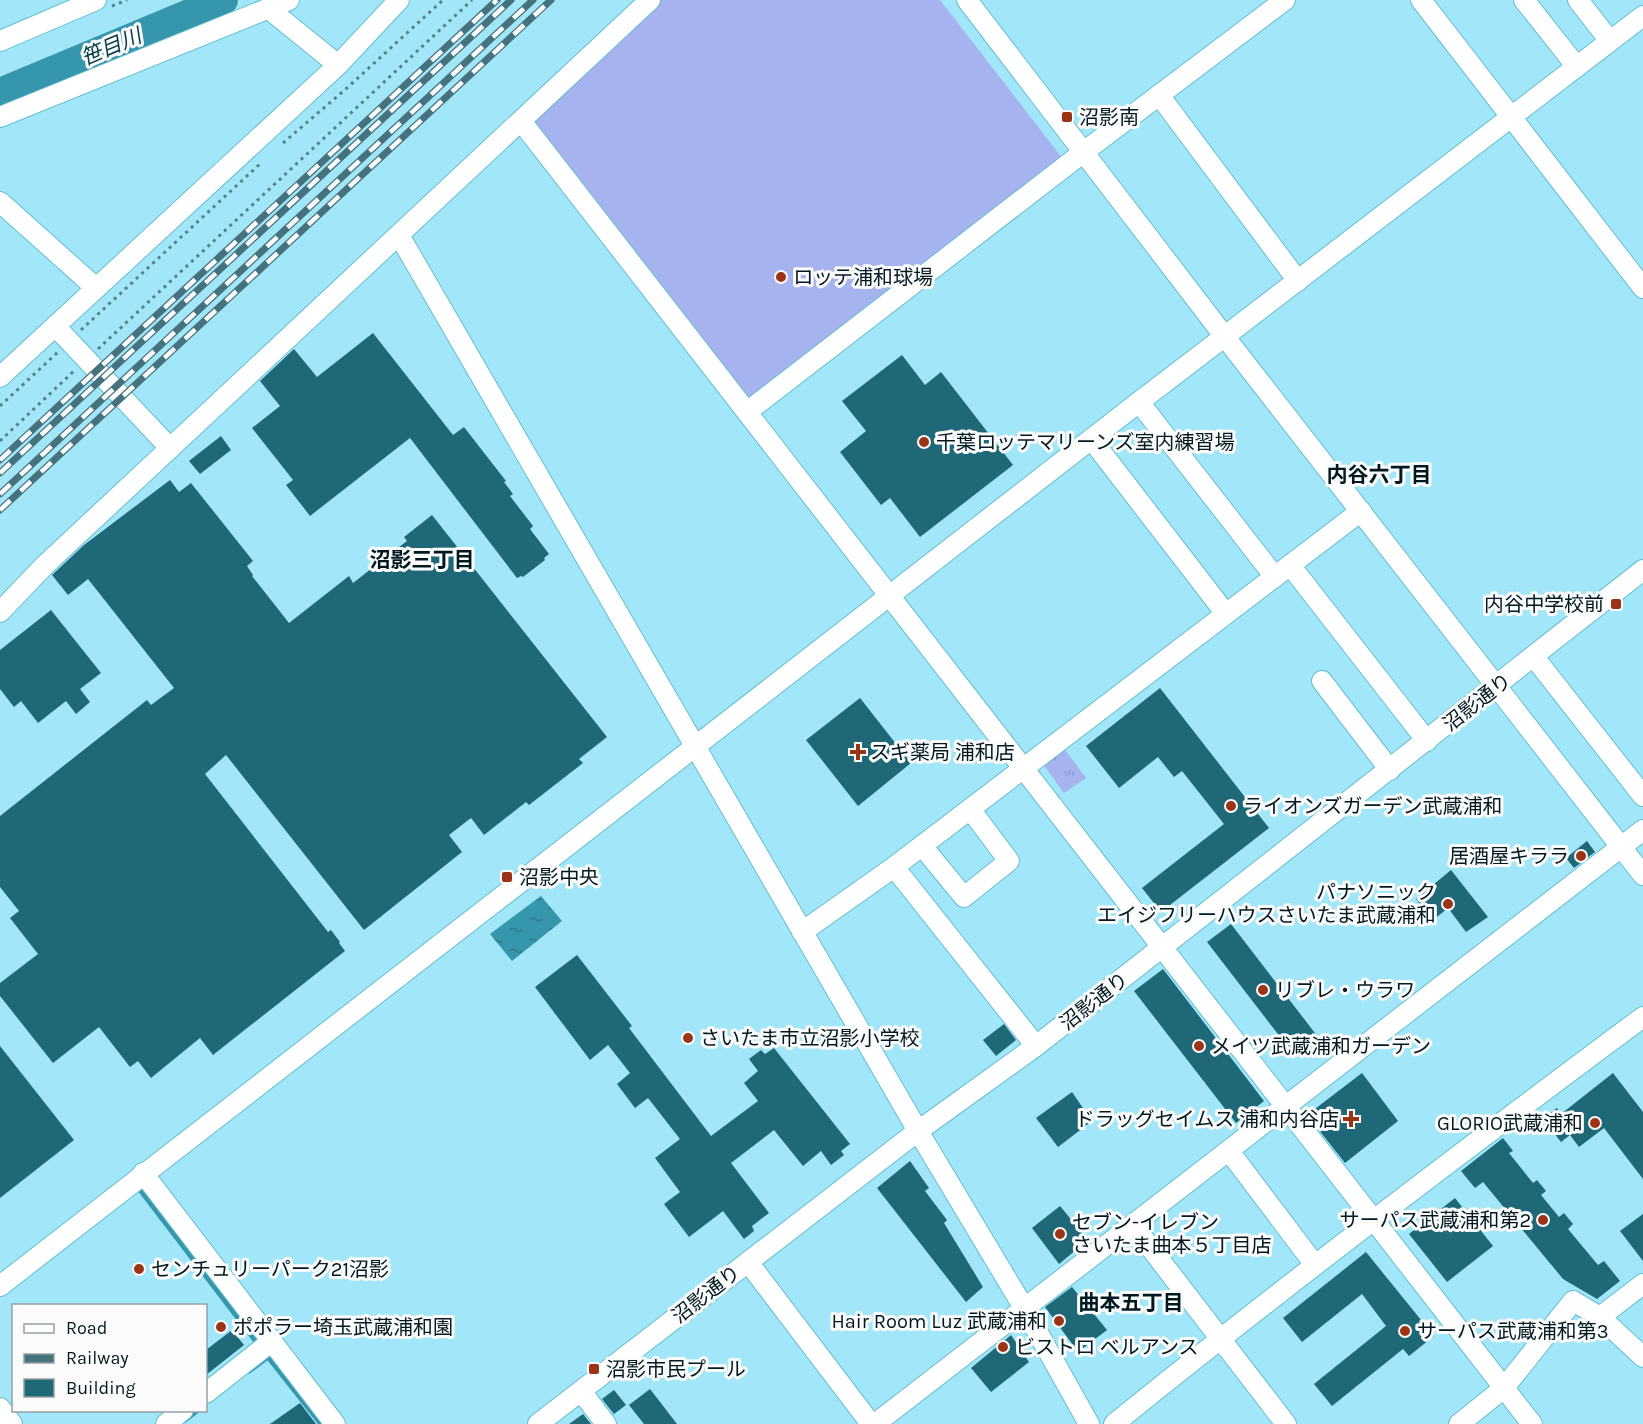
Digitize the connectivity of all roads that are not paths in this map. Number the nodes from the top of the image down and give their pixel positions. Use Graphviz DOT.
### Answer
graph roads {
  1 [pos="96,0"];
  2 [pos="289,0"];
  3 [pos="399,0"];
  4 [pos="650,0"];
  5 [pos="967,0"];
  6 [pos="1421,0"];
  7 [pos="1524,0"];
  8 [pos="1578,0"];
  9 [pos="1280,2"];
  10 [pos="269,9"];
  11 [pos="1643,16"];
  12 [pos="0,41"];
  13 [pos="1611,41"];
  14 [pos="338,65"];
  15 [pos="1577,67"];
  16 [pos="1159,95"];
  17 [pos="0,117"];
  18 [pos="1512,117"];
  19 [pos="521,121"];
  20 [pos="1084,151"];
  21 [pos="0,202"];
  22 [pos="399,235"];
  23 [pos="1298,281"];
  24 [pos="96,288"];
  25 [pos="1643,288"];
  26 [pos="55,326"];
  27 [pos="1225,337"];
  28 [pos="0,377"];
  29 [pos="1139,402"];
  30 [pos="747,412"];
  31 [pos="1092,440"];
  32 [pos="170,448"];
  33 [pos="1361,512"];
  34 [pos="1643,570"];
  35 [pos="1282,571"];
  36 [pos="889,595"];
  37 [pos="0,612"];
  38 [pos="1226,614"];
  39 [pos="1534,657"];
  40 [pos="1322,681"];
  41 [pos="1497,687"];
  42 [pos="1427,741"];
  43 [pos="694,747"];
  44 [pos="1023,769"];
  45 [pos="1390,770"];
  46 [pos="1643,796"];
  47 [pos="970,809"];
  48 [pos="1643,830"];
  49 [pos="922,846"];
  50 [pos="1622,847"];
  51 [pos="894,867"];
  52 [pos="1643,874"];
  53 [pos="802,932"];
  54 [pos="1162,948"];
  55 [pos="1642,1020"];
  56 [pos="1036,1046"];
  57 [pos="1286,1107"];
  58 [pos="918,1131"];
  59 [pos="1229,1151"];
  60 [pos="143,1173"];
  61 [pos="1373,1220"];
  62 [pos="1133,1225"];
  63 [pos="748,1262"];
  64 [pos="1315,1265"];
  65 [pos="1643,1284"];
  66 [pos="0,1286"];
  67 [pos="1024,1308"];
  68 [pos="1600,1317"];
  69 [pos="1220,1338"];
  70 [pos="272,1341"];
  71 [pos="1643,1357"];
  72 [pos="1504,1388"];
  73 [pos="581,1391"];
  74 [pos="207,1392"];
  75 [pos="0,1408"];
  76 [pos="181,1412"];
  77 [pos="12,1424"];
  78 [pos="166,1424"];
  79 [pos="335,1424"];
  80 [pos="538,1424"];
  81 [pos="606,1424"];
  82 [pos="873,1424"];
  83 [pos="1089,1424"];
  84 [pos="1114,1424"];
  85 [pos="1286,1424"];
  86 [pos="1459,1424"];
  87 [pos="1532,1424"];
  1 -- 12 [label="street"];
  2 -- 10 [label="street"];
  3 -- 14 [label="street"];
  4 -- 19 [label="street"];
  5 -- 20 [label="street"];
  6 -- 18 [label="street"];
  7 -- 15 [label="street"];
  8 -- 13 [label="street"];
  9 -- 16 [label="street"];
  10 -- 14 [label="street"];
  10 -- 17 [label="street"];
  11 -- 13 [label="street"];
  13 -- 15 [label="street"];
  14 -- 24 [label="street"];
  15 -- 18 [label="street"];
  16 -- 20 [label="street"];
  16 -- 23 [label="street"];
  18 -- 23 [label="street"];
  18 -- 25 [label="street"];
  19 -- 22 [label="street"];
  19 -- 30 [label="street"];
  20 -- 27 [label="street"];
  20 -- 30 [label="street"];
  21 -- 24 [label="street"];
  22 -- 32 [label="street"];
  22 -- 43 [label="street"];
  23 -- 27 [label="street"];
  24 -- 26 [label="street"];
  26 -- 28 [label="street"];
  26 -- 32 [label="street"];
  27 -- 29 [label="street"];
  27 -- 33 [label="street"];
  29 -- 31 [label="street"];
  29 -- 35 [label="street"];
  30 -- 36 [label="street"];
  31 -- 36 [label="street"];
  31 -- 38 [label="street"];
  32 -- 37 [label="street"];
  33 -- 35 [label="street"];
  33 -- 41 [label="street"];
  34 -- 39 [label="street, 沼影通り"];
  35 -- 38 [label="street"];
  35 -- 42 [label="street"];
  36 -- 43 [label="street"];
  36 -- 44 [label="street"];
  38 -- 44 [label="street"];
  39 -- 41 [label="street, 沼影通り"];
  39 -- 46 [label="street"];
  40 -- 45 [label="street"];
  41 -- 42 [label="street, 沼影通り"];
  41 -- 50 [label="street"];
  42 -- 45 [label="street, 沼影通り"];
  43 -- 53 [label="street"];
  43 -- 60 [label="street"];
  44 -- 47 [label="street"];
  44 -- 54 [label="street"];
  45 -- 54 [label="street, 沼影通り"];
  47 -- 49 [label="street"];
  47 -- 49 [label="street"];
  48 -- 50 [label="street"];
  49 -- 51 [label="street"];
  50 -- 52 [label="street"];
  50 -- 57 [label="street"];
  51 -- 53 [label="street"];
  51 -- 56 [label="street"];
  53 -- 58 [label="street"];
  54 -- 56 [label="street, 沼影通り"];
  54 -- 57 [label="street"];
  55 -- 61 [label="street"];
  56 -- 58 [label="street, 沼影通り"];
  57 -- 59 [label="street"];
  57 -- 61 [label="street"];
  58 -- 63 [label="street, 沼影通り"];
  58 -- 67 [label="street"];
  59 -- 62 [label="street"];
  59 -- 64 [label="street"];
  60 -- 66 [label="street"];
  60 -- 70 [label="street"];
  61 -- 64 [label="street"];
  61 -- 72 [label="street"];
  62 -- 67 [label="street"];
  62 -- 69 [label="street"];
  63 -- 73 [label="street, 沼影通り"];
  63 -- 82 [label="street"];
  64 -- 69 [label="street"];
  65 -- 68 [label="street"];
  67 -- 82 [label="street"];
  67 -- 83 [label="street"];
  68 -- 71 [label="street"];
  68 -- 72 [label="street"];
  69 -- 84 [label="street"];
  69 -- 85 [label="street"];
  70 -- 74 [label="street"];
  70 -- 79 [label="street"];
  72 -- 86 [label="street"];
  72 -- 87 [label="street"];
  73 -- 80 [label="street, 沼影通り"];
  73 -- 81 [label="street"];
  75 -- 77 [label="street"];
  76 -- 78 [label="street"];
}
